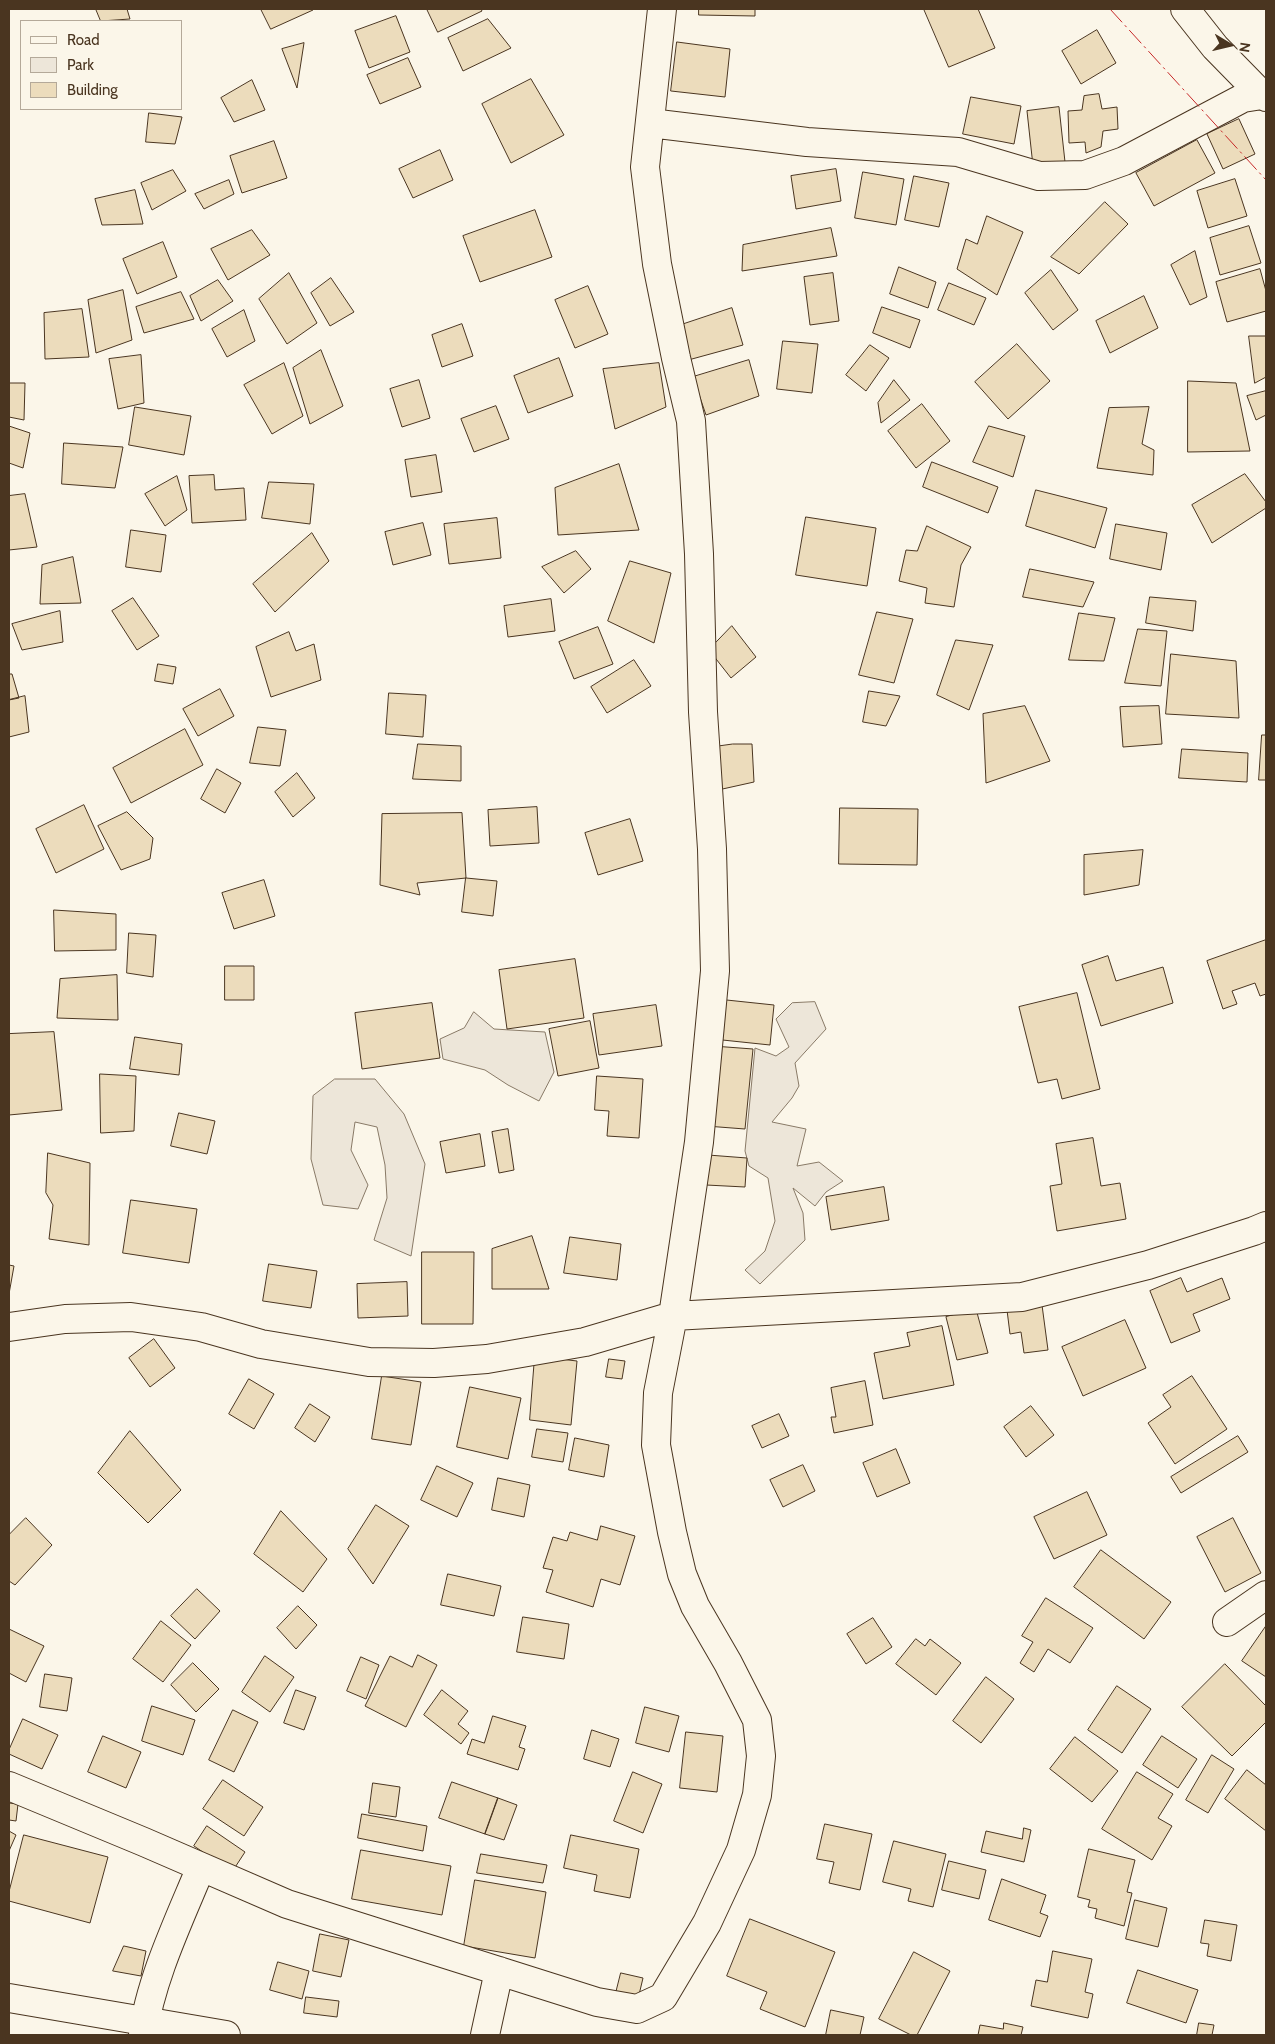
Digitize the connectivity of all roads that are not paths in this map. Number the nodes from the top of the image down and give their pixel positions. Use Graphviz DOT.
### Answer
graph roads {
  1 [pos="662,9"];
  2 [pos="1185,9"];
  3 [pos="1264,96"];
  4 [pos="650,123"];
  5 [pos="1266,1226"];
  6 [pos="673,1316"];
  7 [pos="9,1327"];
  8 [pos="1266,1595"];
  9 [pos="1227,1622"];
  10 [pos="9,1786"];
  11 [pos="201,1867"];
  12 [pos="499,1972"];
  13 [pos="9,1998"];
  14 [pos="144,2029"];
  15 [pos="226,2035"];
  16 [pos="485,2035"];
  1 -- 4 [label="street"];
  2 -- 3 [label="street"];
  3 -- 4 [label="street"];
  4 -- 6 [label="street"];
  5 -- 6 [label="street"];
  6 -- 7 [label="street"];
  6 -- 12 [label="street"];
  8 -- 9 [label="street"];
  10 -- 11 [label="street"];
  11 -- 12 [label="street"];
  11 -- 14 [label="street"];
  12 -- 16 [label="street"];
  13 -- 14 [label="street"];
  14 -- 15 [label="street"];
}
